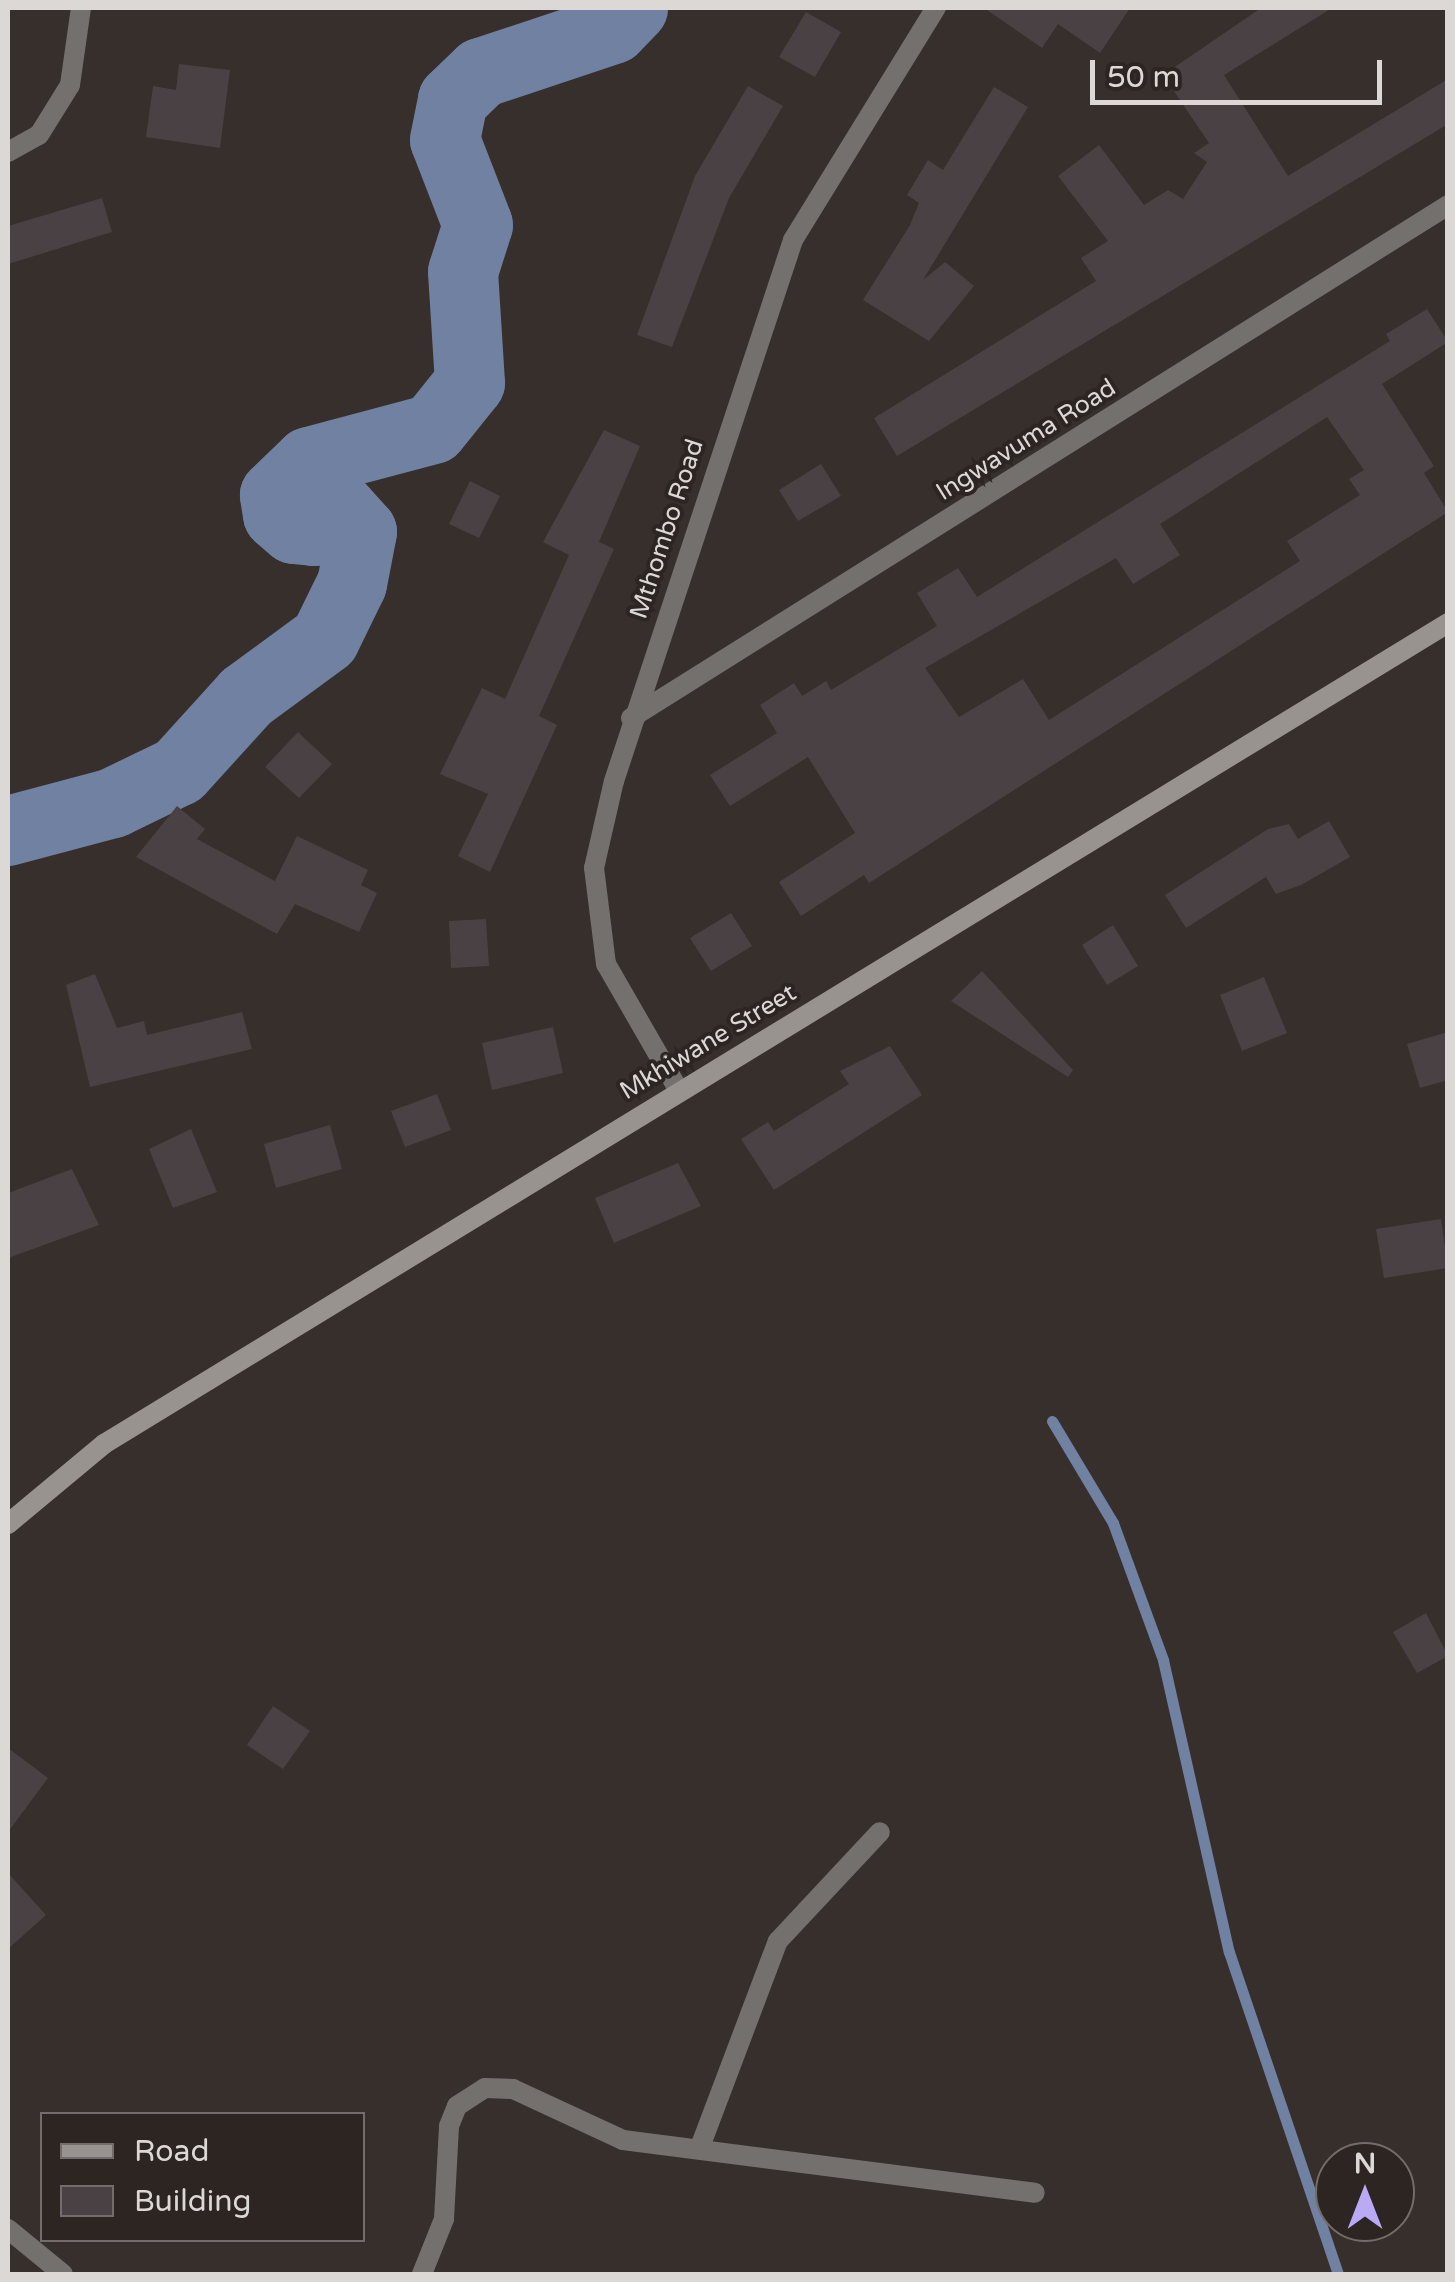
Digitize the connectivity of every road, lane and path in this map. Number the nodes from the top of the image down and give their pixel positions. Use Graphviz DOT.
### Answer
graph roads {
  1 [pos="80,8"];
  2 [pos="936,8"];
  3 [pos="8,152"];
  4 [pos="1448,205"];
  5 [pos="1448,623"];
  6 [pos="631,718"];
  7 [pos="678,1089"];
  8 [pos="8,1524"];
  9 [pos="880,1832"];
  10 [pos="700,2146"];
  11 [pos="1035,2193"];
  12 [pos="8,2229"];
  13 [pos="64,2274"];
  14 [pos="422,2274"];
  1 -- 3 [label="street"];
  2 -- 6 [label="street, Mthombo Road"];
  4 -- 6 [label="street, Ingwavuma Road"];
  5 -- 7 [label="street, Mkhiwane Street"];
  6 -- 7 [label="street, Mthombo Road"];
  7 -- 8 [label="street, Mkhiwane Street"];
  9 -- 10 [label="street"];
  10 -- 11 [label="street"];
  10 -- 14 [label="street"];
  12 -- 13 [label="street"];
}
